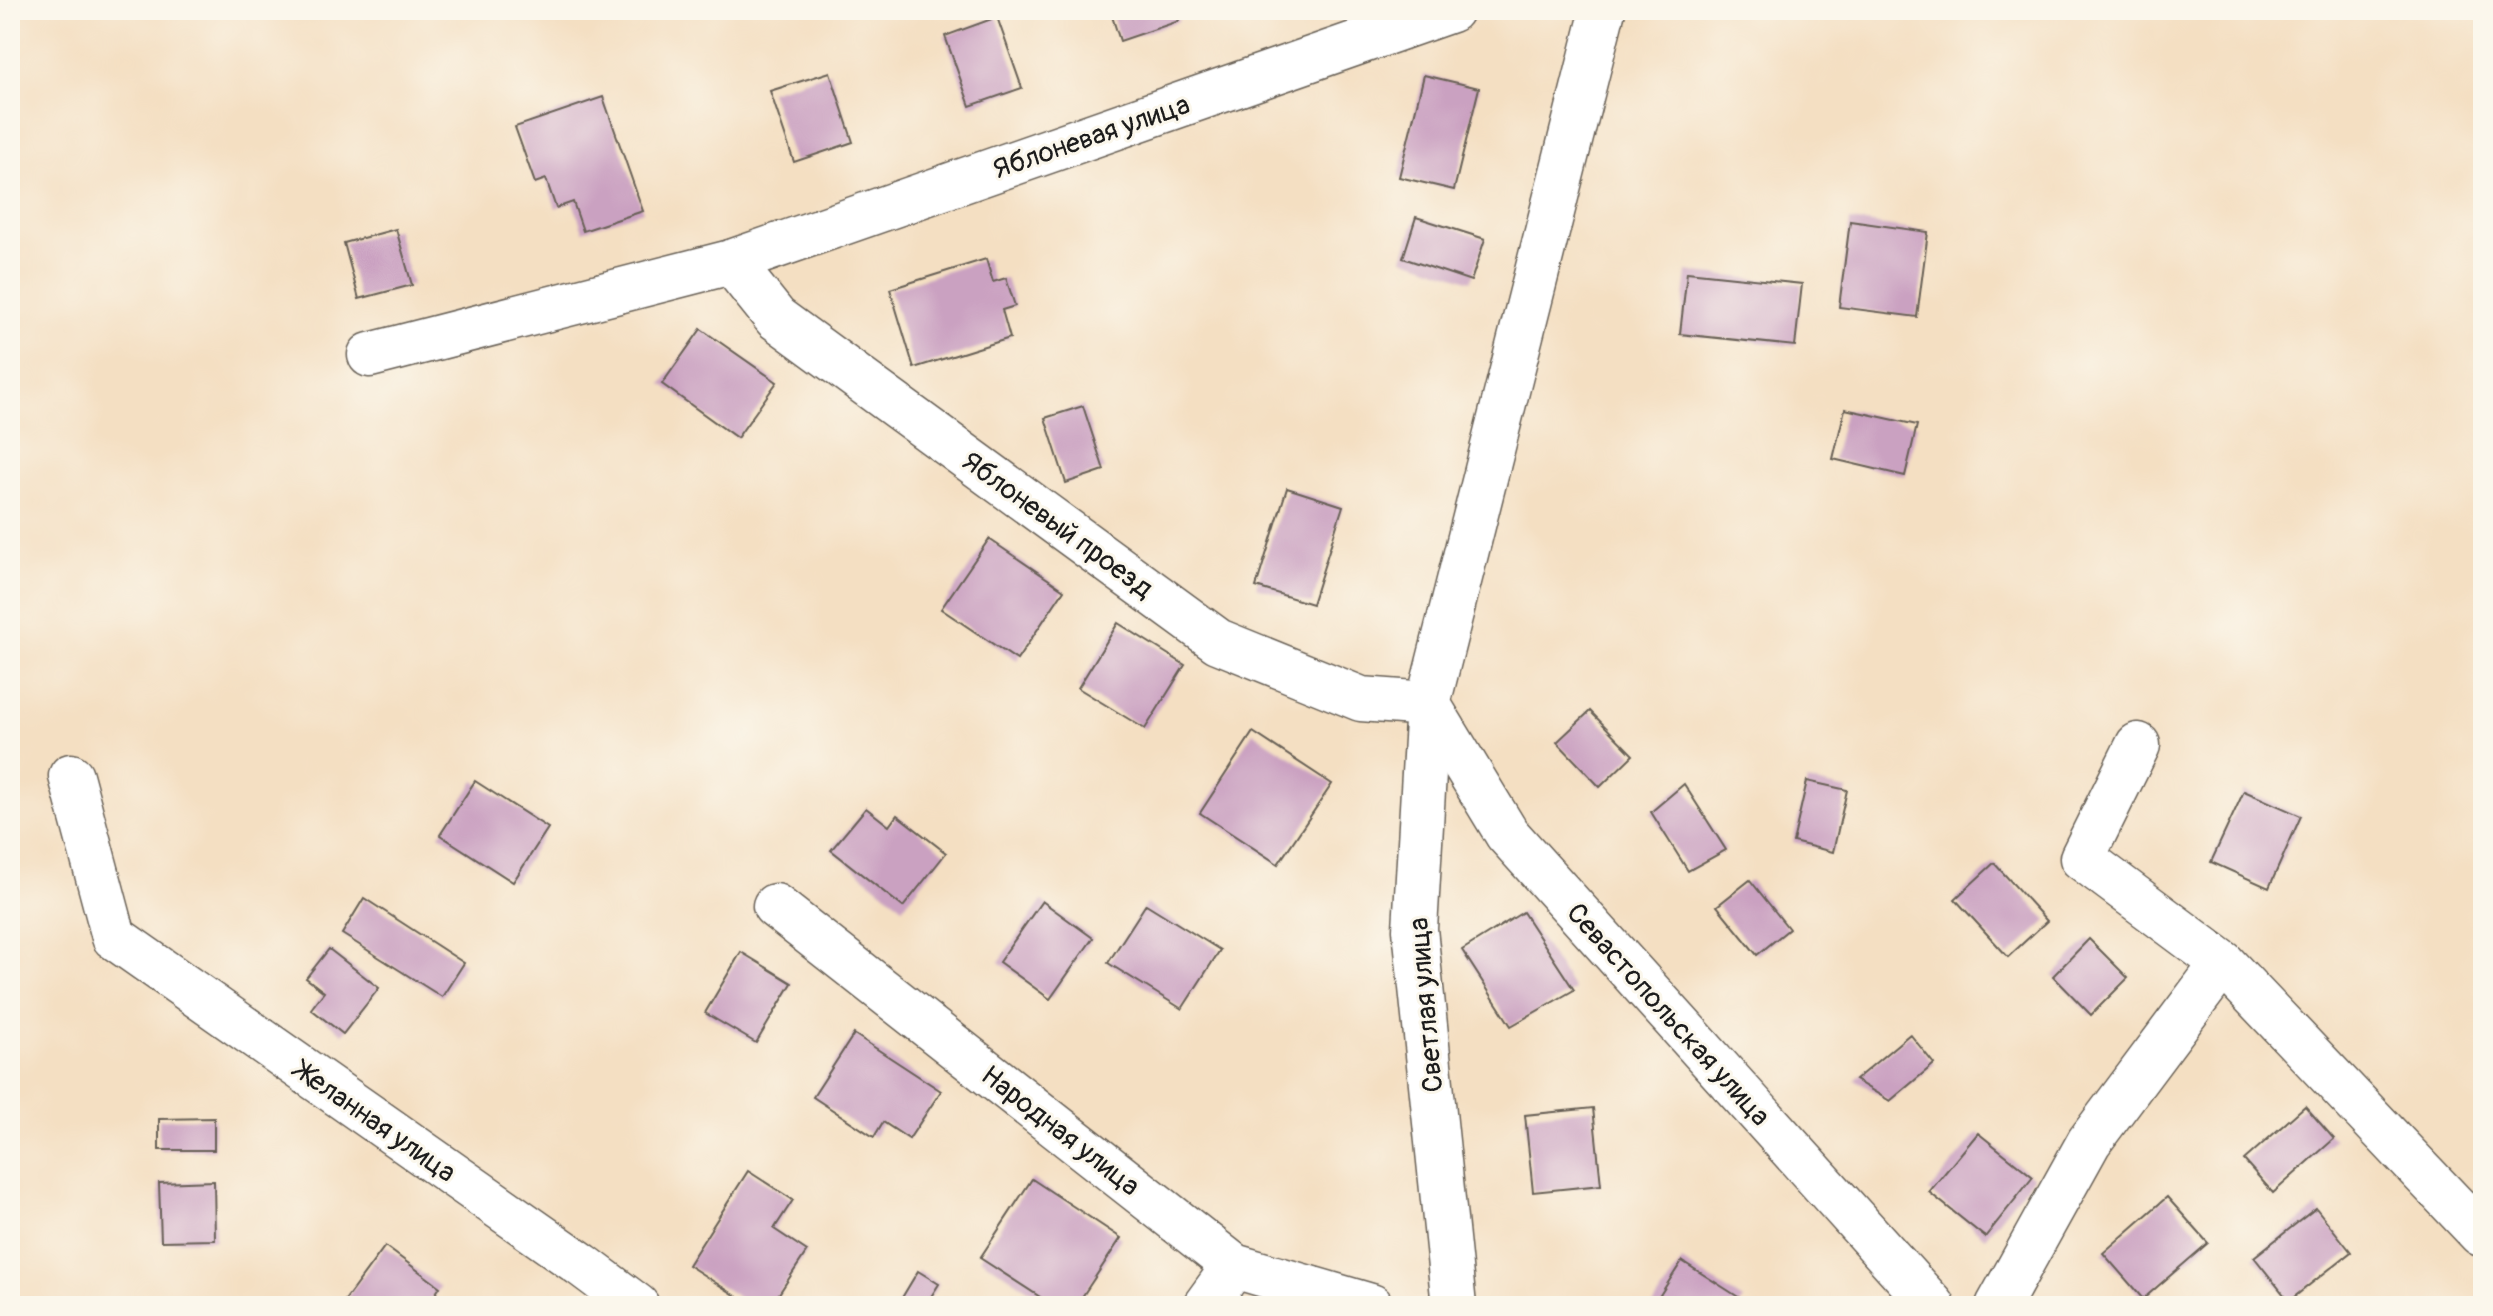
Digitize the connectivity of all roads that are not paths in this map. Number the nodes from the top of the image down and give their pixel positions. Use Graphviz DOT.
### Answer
graph roads {
  1 [pos="1451,10"];
  2 [pos="1603,10"];
  3 [pos="731,262"];
  4 [pos="370,355"];
  5 [pos="1428,704"];
  6 [pos="2138,745"];
  7 [pos="71,776"];
  8 [pos="775,906"];
  9 [pos="2223,963"];
  10 [pos="2481,1234"];
  11 [pos="1234,1266"];
  12 [pos="637,1306"];
  13 [pos="1205,1306"];
  14 [pos="1371,1306"];
  15 [pos="1454,1306"];
  16 [pos="1933,1306"];
  17 [pos="1998,1306"];
  1 -- 3 [label="street, Яблоневая улица"];
  2 -- 5 [label="street, Светлая улица"];
  3 -- 4 [label="street, Яблоневая улица"];
  3 -- 5 [label="street, Яблоневый проезд"];
  5 -- 15 [label="street, Светлая улица"];
  5 -- 16 [label="street, Севастопольская улица"];
  6 -- 9 [label="street"];
  7 -- 12 [label="street, Желанная улица"];
  8 -- 11 [label="street, Народная улица"];
  9 -- 10 [label="street"];
  9 -- 17 [label="street"];
  11 -- 13 [label="street"];
  11 -- 14 [label="street, Народная улица"];
}
